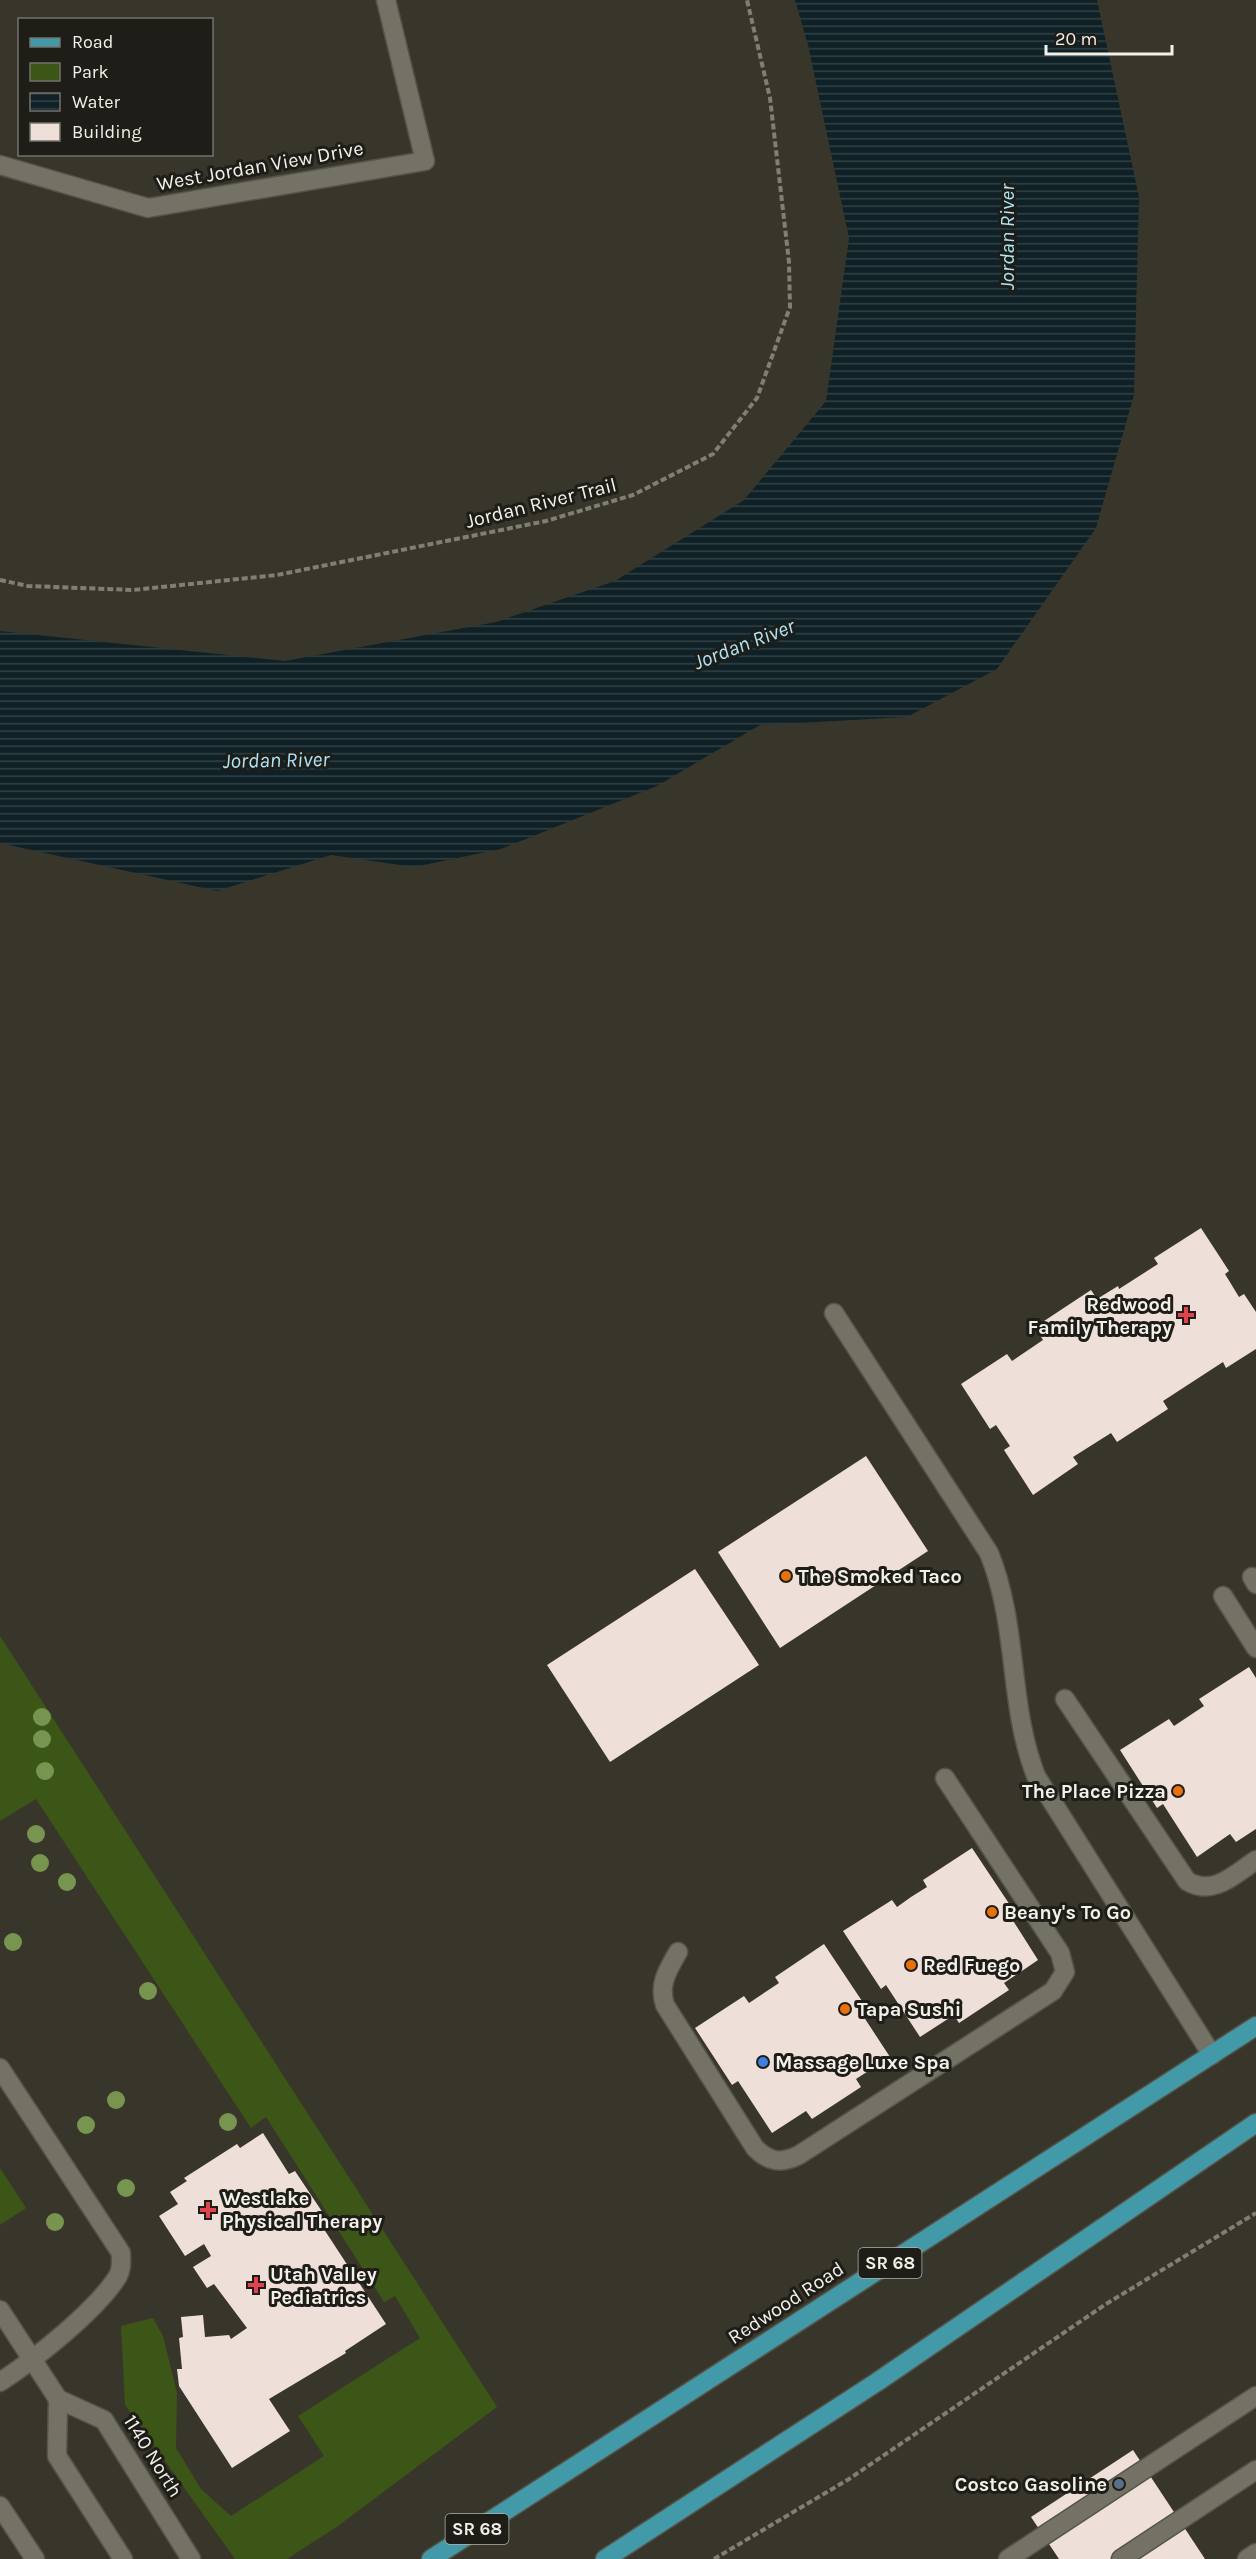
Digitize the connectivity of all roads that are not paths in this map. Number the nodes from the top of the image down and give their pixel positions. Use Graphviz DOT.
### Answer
graph roads {
  1 [pos="386,0"];
  2 [pos="0,165"];
  3 [pos="834,1313"];
  4 [pos="1223,1596"];
  5 [pos="1256,1648"];
  6 [pos="1065,1700"];
  7 [pos="945,1778"];
  8 [pos="1256,1860"];
  9 [pos="678,1952"];
  10 [pos="1256,2026"];
  11 [pos="1212,2055"];
  12 [pos="0,2068"];
  13 [pos="1256,2124"];
  14 [pos="0,2310"];
  15 [pos="33,2361"];
  16 [pos="0,2382"];
  17 [pos="1256,2396"];
  18 [pos="58,2399"];
  19 [pos="1256,2470"];
  20 [pos="0,2506"];
  21 [pos="1256,2553"];
  22 [pos="34,2559"];
  23 [pos="123,2559"];
  24 [pos="191,2559"];
  25 [pos="431,2559"];
  26 [pos="605,2559"];
  27 [pos="1008,2559"];
  28 [pos="1121,2559"];
  29 [pos="1247,2559"];
  1 -- 2 [label="street, West Jordan View Drive"];
  3 -- 11 [label="street"];
  4 -- 5 [label="street"];
  6 -- 8 [label="street"];
  7 -- 9 [label="street"];
  10 -- 11 [label="main road, Redwood Road / SR 68"];
  11 -- 25 [label="main road, Redwood Road / SR 68"];
  12 -- 15 [label="street"];
  13 -- 26 [label="main road"];
  14 -- 15 [label="street"];
  15 -- 16 [label="street"];
  15 -- 18 [label="street"];
  17 -- 27 [label="street"];
  18 -- 23 [label="street"];
  18 -- 24 [label="street, 1140 North"];
  19 -- 28 [label="street"];
  20 -- 22 [label="street"];
  21 -- 29 [label="street"];
}
